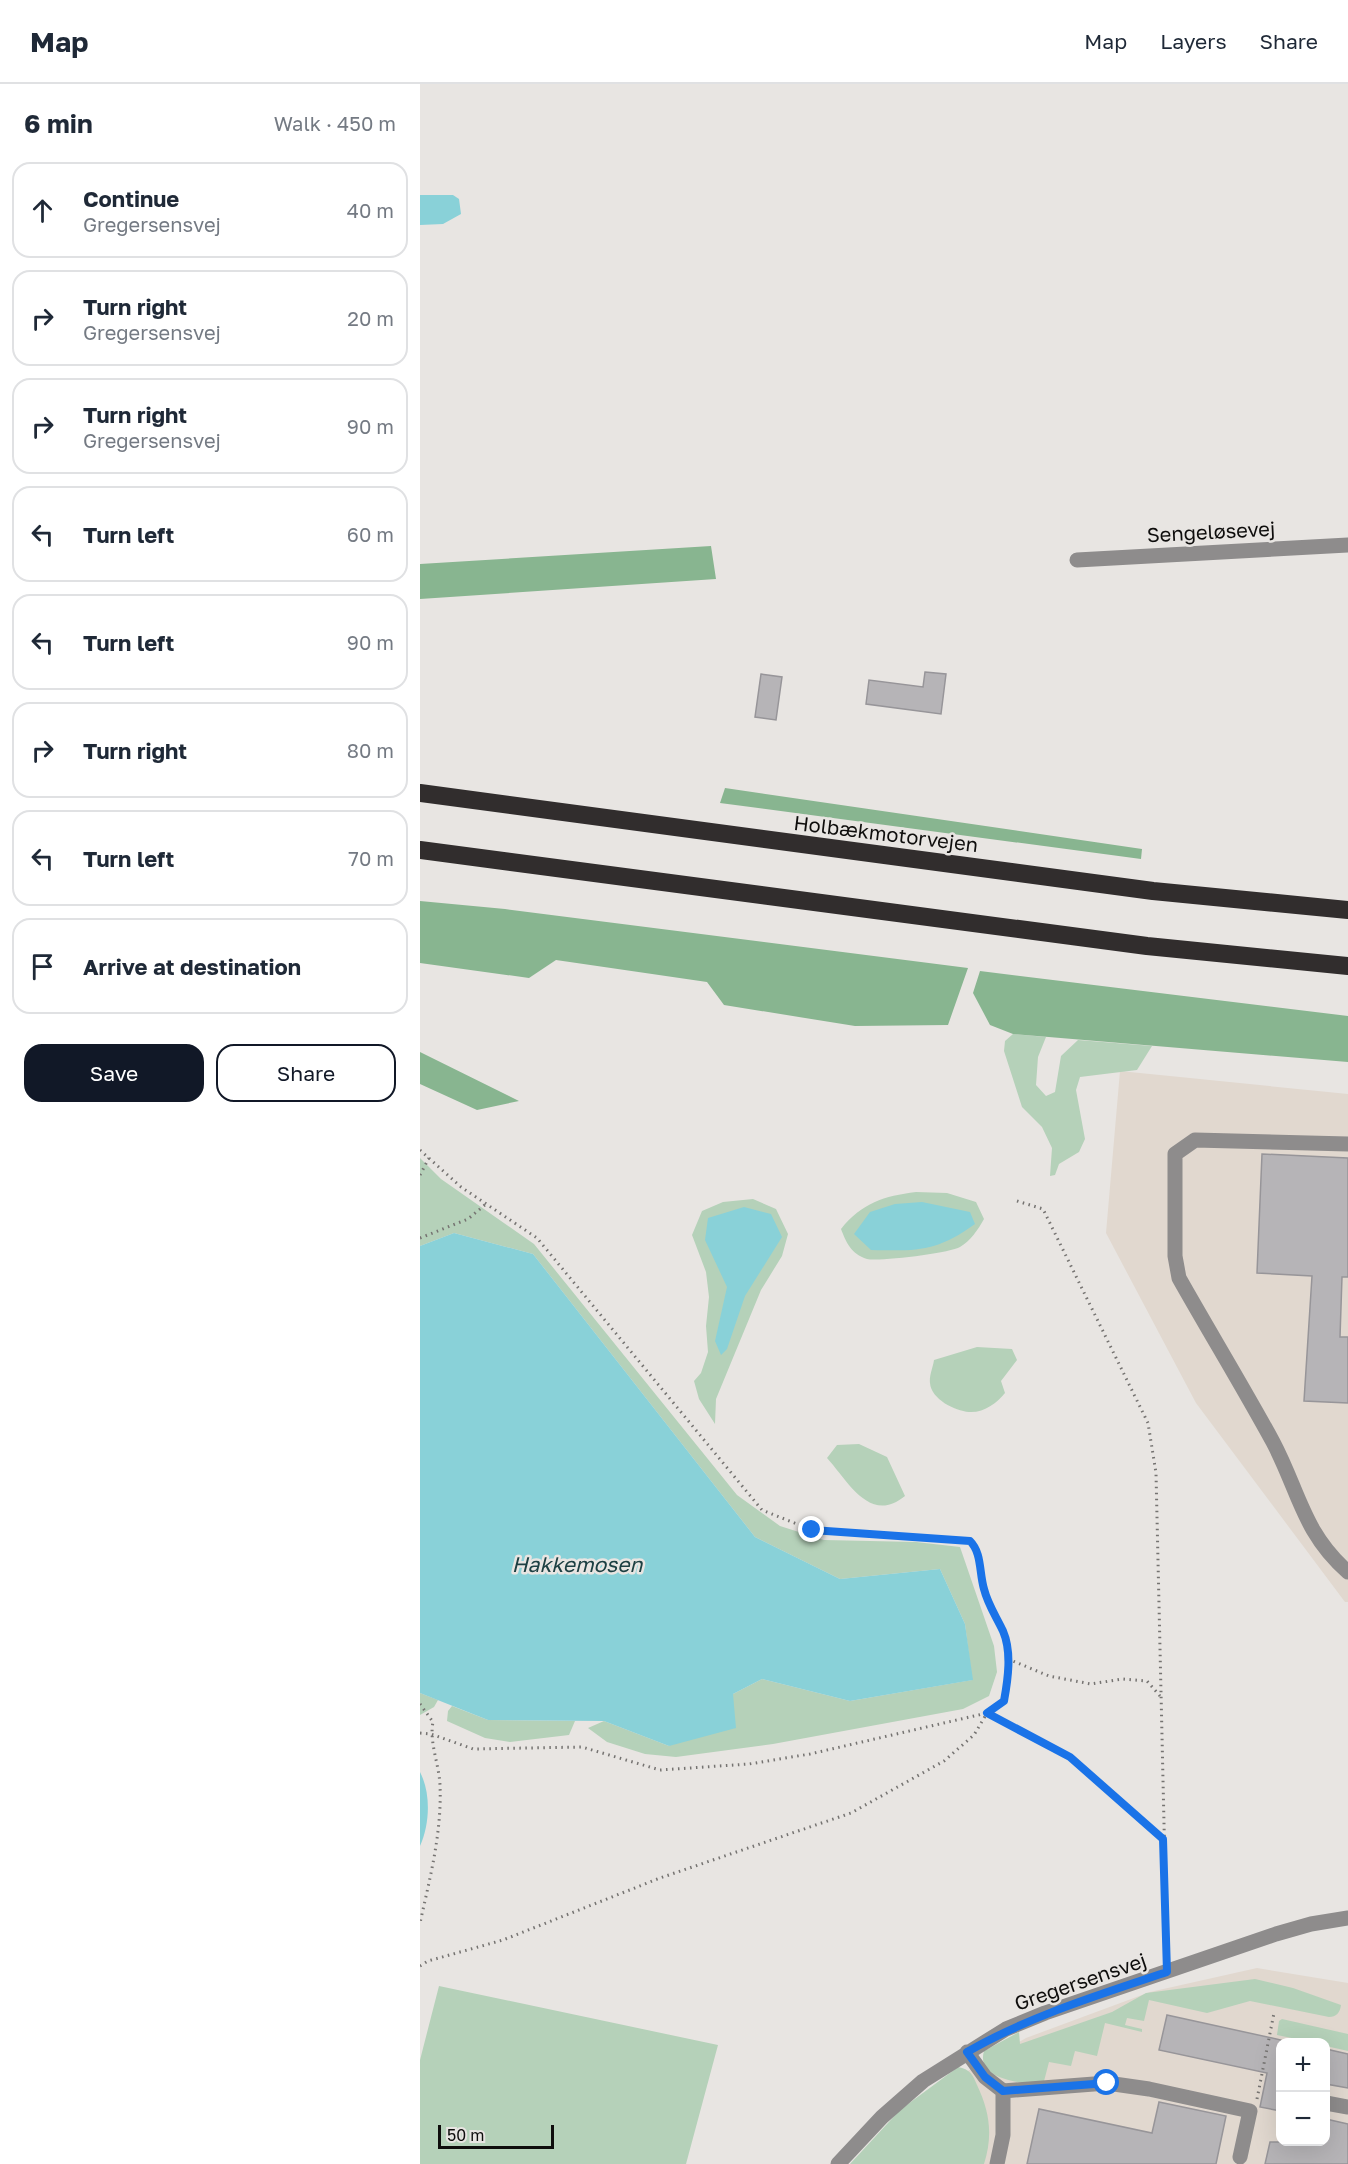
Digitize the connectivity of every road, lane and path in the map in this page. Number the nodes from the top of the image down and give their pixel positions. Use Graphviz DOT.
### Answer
graph roads {
  1 [pos="1348,545"];
  2 [pos="1077,560"];
  3 [pos="420,793"];
  4 [pos="420,850"];
  5 [pos="1348,910"];
  6 [pos="1348,966"];
  7 [pos="1348,1144"];
  8 [pos="420,1150"];
  9 [pos="429,1158"];
  10 [pos="420,1175"];
  11 [pos="1017,1201"];
  12 [pos="486,1204"];
  13 [pos="420,1238"];
  14 [pos="1348,1572"];
  15 [pos="1008,1659"];
  16 [pos="1162,1697"];
  17 [pos="420,1704"];
  18 [pos="987,1713"];
  19 [pos="420,1733"];
  20 [pos="431,1734"];
  21 [pos="1163,1839"];
  22 [pos="1348,1918"];
  23 [pos="420,1923"];
  24 [pos="420,1966"];
  25 [pos="1167,1972"];
  26 [pos="1274,2013"];
  27 [pos="967,2052"];
  28 [pos="1003,2091"];
  29 [pos="1330,2104"];
  30 [pos="1348,2107"];
  31 [pos="1250,2111"];
  32 [pos="1240,2157"];
  33 [pos="838,2164"];
  34 [pos="998,2164"];
  1 -- 2 [label="street, Sengeløsevej"];
  3 -- 5 [label="highway, Holbækmotorvejen"];
  4 -- 6 [label="highway"];
  7 -- 14 [label="street"];
  8 -- 9 [label="path"];
  9 -- 10 [label="path"];
  9 -- 12 [label="path"];
  11 -- 16 [label="path"];
  12 -- 13 [label="path"];
  12 -- 15 [label="path"];
  15 -- 16 [label="path"];
  15 -- 18 [label="path"];
  16 -- 21 [label="path"];
  17 -- 20 [label="path"];
  18 -- 20 [label="path"];
  18 -- 21 [label="path"];
  18 -- 24 [label="path"];
  19 -- 20 [label="path"];
  20 -- 23 [label="path"];
  21 -- 25 [label="path"];
  22 -- 25 [label="street, Gregersensvej"];
  25 -- 27 [label="street, Gregersensvej"];
  26 -- 31 [label="path"];
  27 -- 28 [label="street"];
  27 -- 33 [label="street, Gregersensvej"];
  28 -- 31 [label="street"];
  28 -- 34 [label="street"];
  29 -- 30 [label="street"];
  31 -- 32 [label="street"];
}
